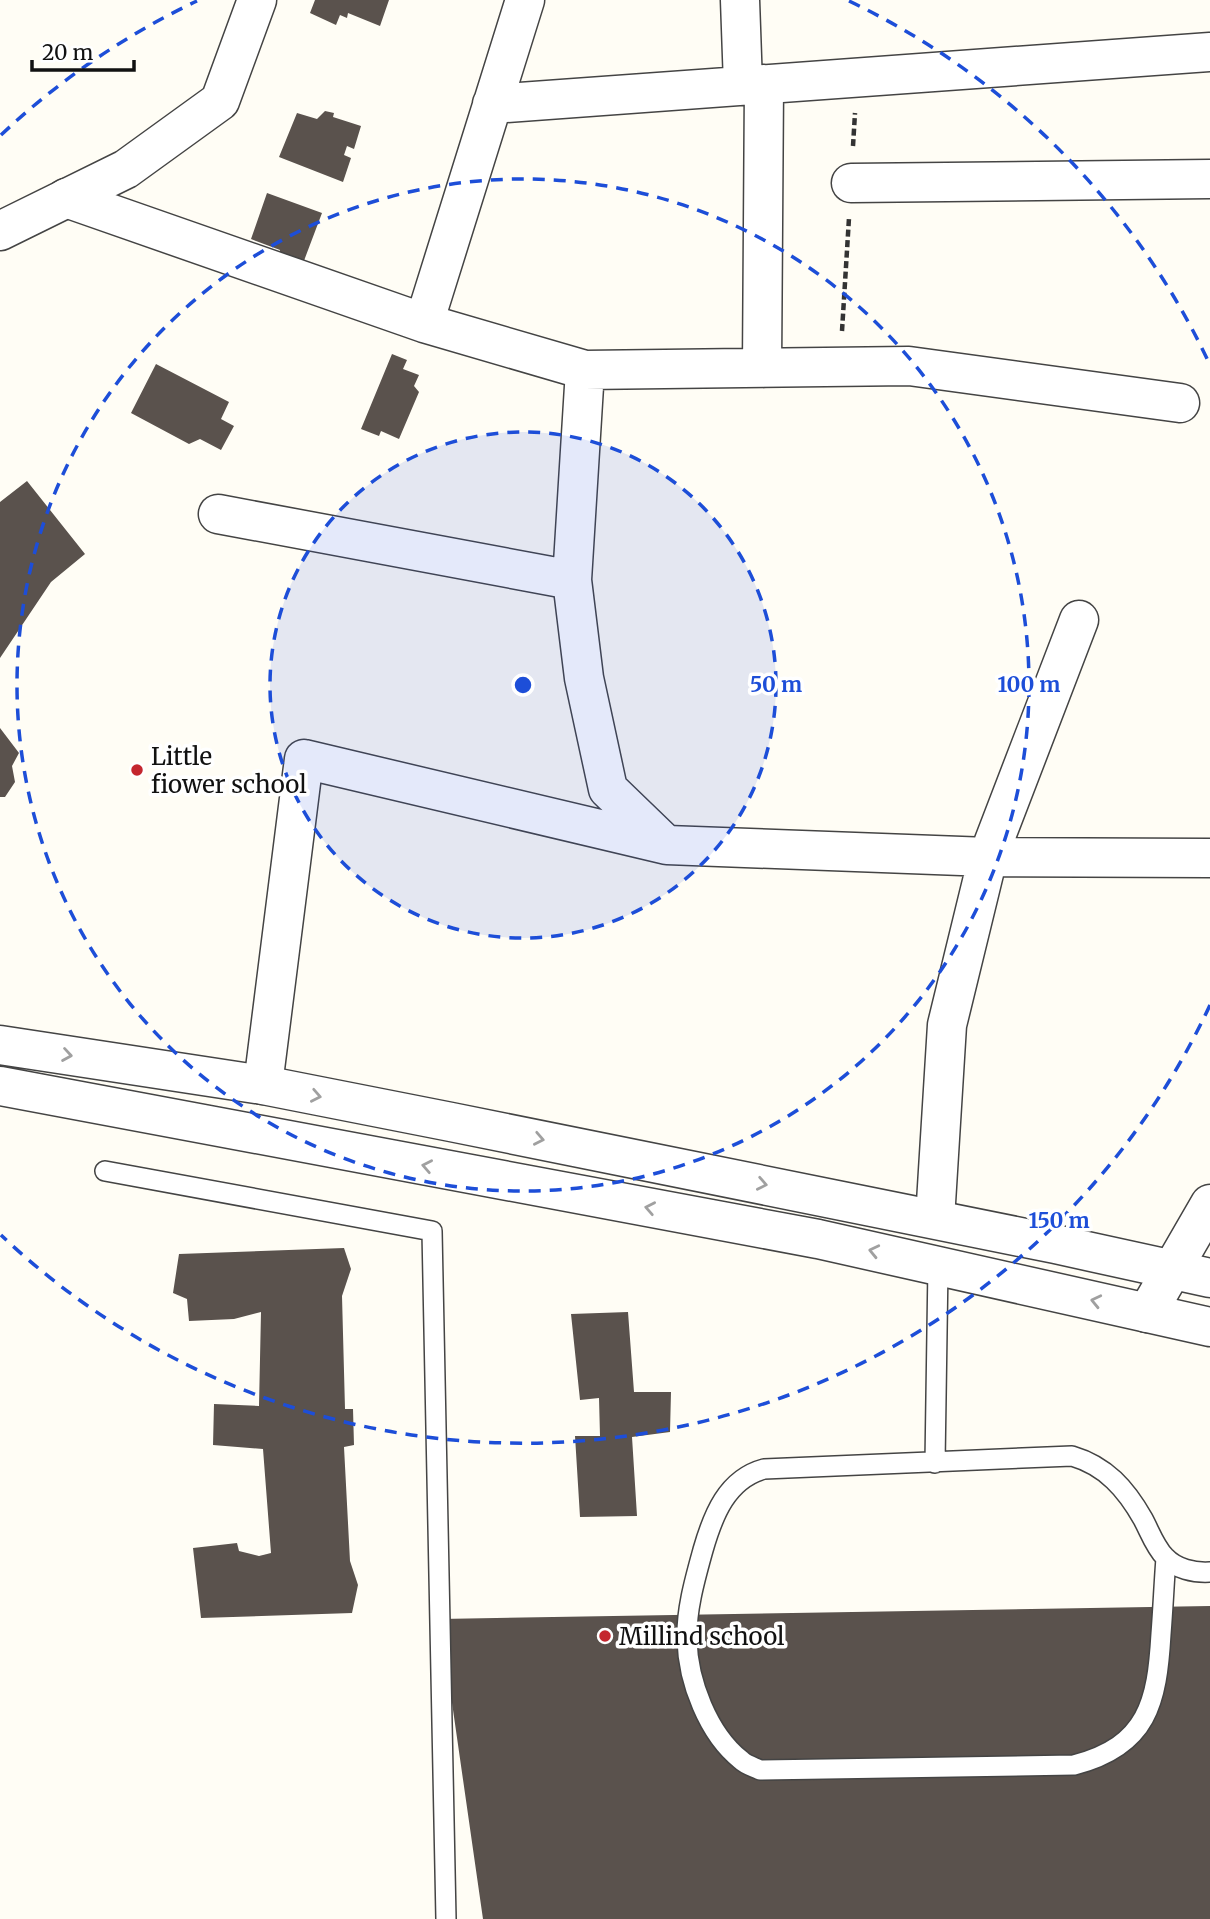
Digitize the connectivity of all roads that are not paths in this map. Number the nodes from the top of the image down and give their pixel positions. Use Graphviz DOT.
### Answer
graph roads {
  1 [pos="257,0"];
  2 [pos="525,0"];
  3 [pos="740,0"];
  4 [pos="1210,52"];
  5 [pos="754,85"];
  6 [pos="492,104"];
  7 [pos="1210,179"];
  8 [pos="851,183"];
  9 [pos="66,198"];
  10 [pos="0,231"];
  11 [pos="424,323"];
  12 [pos="762,368"];
  13 [pos="585,370"];
  14 [pos="1180,403"];
  15 [pos="218,514"];
  16 [pos="572,580"];
  17 [pos="1079,620"];
  18 [pos="667,845"];
  19 [pos="988,857"];
  20 [pos="1210,858"];
  21 [pos="0,1045"];
  22 [pos="263,1085"];
  23 [pos="0,1086"];
  24 [pos="105,1171"];
  25 [pos="1210,1204"];
  26 [pos="935,1219"];
  27 [pos="938,1266"];
  28 [pos="1172,1270"];
  29 [pos="1210,1278"];
  30 [pos="1147,1313"];
  31 [pos="1210,1327"];
  32 [pos="935,1462"];
  33 [pos="1166,1558"];
  34 [pos="1210,1572"];
  35 [pos="446,1919"];
  1 -- 9 [label="street"];
  2 -- 6 [label="street"];
  3 -- 5 [label="street"];
  4 -- 5 [label="street"];
  5 -- 6 [label="street"];
  5 -- 12 [label="street"];
  6 -- 11 [label="street"];
  7 -- 8 [label="street"];
  9 -- 10 [label="street"];
  9 -- 11 [label="street"];
  11 -- 13 [label="street"];
  12 -- 13 [label="street"];
  12 -- 14 [label="street"];
  13 -- 16 [label="street"];
  15 -- 16 [label="street"];
  16 -- 18 [label="street"];
  17 -- 19 [label="street"];
  18 -- 19 [label="street"];
  18 -- 22 [label="street"];
  19 -- 20 [label="street"];
  19 -- 26 [label="street"];
  21 -- 22 [label="street, one-way"];
  22 -- 26 [label="street, one-way"];
  27 -- 23 [label="street, one-way"];
  24 -- 35 [label="lane"];
  25 -- 28 [label="street"];
  26 -- 28 [label="street"];
  30 -- 27 [label="street, one-way"];
  27 -- 32 [label="lane"];
  28 -- 29 [label="street"];
  28 -- 30 [label="street"];
  30 -- 31 [label="street"];
  32 -- 33 [label="lane"];
  32 -- 33 [label="lane"];
  33 -- 34 [label="lane"];
}
